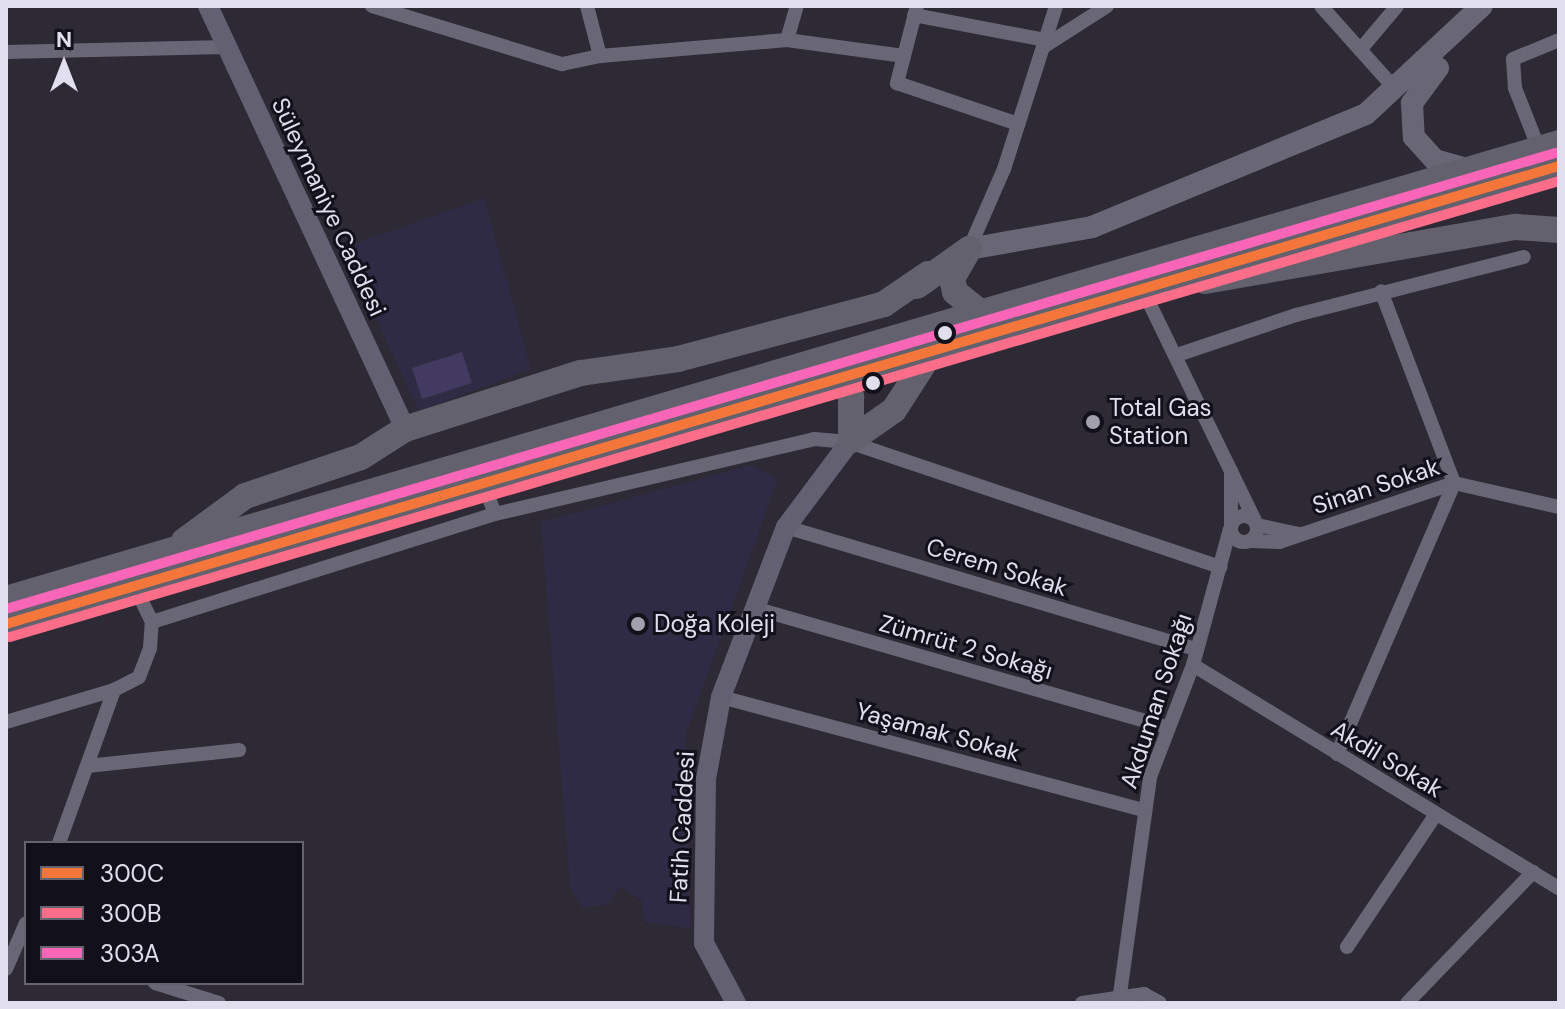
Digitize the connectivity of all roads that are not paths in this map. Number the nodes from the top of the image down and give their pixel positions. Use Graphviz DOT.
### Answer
graph roads {
  1 [pos="208,6"];
  2 [pos="372,6"];
  3 [pos="587,6"];
  4 [pos="797,6"];
  5 [pos="1056,6"];
  6 [pos="1107,6"];
  7 [pos="1321,6"];
  8 [pos="1397,6"];
  9 [pos="1482,6"];
  10 [pos="1502,6"];
  11 [pos="916,10"];
  12 [pos="787,40"];
  13 [pos="1559,40"];
  14 [pos="1044,44"];
  15 [pos="226,47"];
  16 [pos="1360,50"];
  17 [pos="6,52"];
  18 [pos="600,56"];
  19 [pos="904,56"];
  20 [pos="1396,90"];
  21 [pos="1018,124"];
  22 [pos="1549,146"];
  23 [pos="1559,166"];
  24 [pos="1469,170"];
  25 [pos="1559,230"];
  26 [pos="969,249"];
  27 [pos="1524,257"];
  28 [pos="928,274"];
  29 [pos="1142,288"];
  30 [pos="1381,291"];
  31 [pos="977,310"];
  32 [pos="882,339"];
  33 [pos="934,348"];
  34 [pos="1177,355"];
  35 [pos="840,376"];
  36 [pos="405,429"];
  37 [pos="850,441"];
  38 [pos="1231,470"];
  39 [pos="482,480"];
  40 [pos="1454,483"];
  41 [pos="1559,507"];
  42 [pos="495,514"];
  43 [pos="1256,523"];
  44 [pos="1231,526"];
  45 [pos="786,527"];
  46 [pos="1299,534"];
  47 [pos="1248,542"];
  48 [pos="167,552"];
  49 [pos="1222,566"];
  50 [pos="135,587"];
  51 [pos="6,599"];
  52 [pos="754,608"];
  53 [pos="152,622"];
  54 [pos="6,624"];
  55 [pos="1196,649"];
  56 [pos="1193,665"];
  57 [pos="114,690"];
  58 [pos="721,697"];
  59 [pos="6,722"];
  60 [pos="1166,727"];
  61 [pos="239,750"];
  62 [pos="1337,754"];
  63 [pos="87,766"];
  64 [pos="1144,810"];
  65 [pos="1436,814"];
  66 [pos="62,841"];
  67 [pos="1533,872"];
  68 [pos="1559,888"];
  69 [pos="22,941"];
  70 [pos="1347,947"];
  71 [pos="6,969"];
  72 [pos="161,985"];
  73 [pos="1120,994"];
  74 [pos="1144,998"];
  75 [pos="219,1003"];
  76 [pos="736,1003"];
  77 [pos="1082,1003"];
  78 [pos="1160,1003"];
  79 [pos="1407,1003"];
  1 -- 15 [label="main road, Süleymaniye Caddesi"];
  2 -- 18 [label="street"];
  3 -- 18 [label="street"];
  4 -- 12 [label="street"];
  5 -- 14 [label="street"];
  6 -- 14 [label="street"];
  7 -- 16 [label="street"];
  8 -- 16 [label="street"];
  9 -- 20 [label="main road"];
  10 -- 24 [label="main road"];
  11 -- 14 [label="street"];
  11 -- 19 [label="street"];
  12 -- 18 [label="street"];
  12 -- 19 [label="street"];
  13 -- 22 [label="street"];
  14 -- 21 [label="street"];
  15 -- 17 [label="street"];
  15 -- 36 [label="main road, Süleymaniye Caddesi"];
  16 -- 20 [label="street"];
  19 -- 21 [label="street"];
  20 -- 26 [label="main road"];
  21 -- 26 [label="street"];
  22 -- 24 [label="highway"];
  23 -- 29 [label="highway"];
  24 -- 31 [label="highway"];
  25 -- 29 [label="highway"];
  26 -- 28 [label="highway"];
  26 -- 31 [label="highway"];
  27 -- 30 [label="street"];
  28 -- 32 [label="highway"];
  28 -- 36 [label="highway"];
  29 -- 33 [label="highway"];
  29 -- 34 [label="street"];
  30 -- 34 [label="street"];
  30 -- 40 [label="street"];
  31 -- 32 [label="highway"];
  32 -- 48 [label="highway"];
  33 -- 35 [label="highway"];
  33 -- 37 [label="highway"];
  34 -- 38 [label="street"];
  35 -- 37 [label="highway"];
  35 -- 39 [label="highway"];
  36 -- 48 [label="highway"];
  37 -- 42 [label="street"];
  37 -- 45 [label="main road, Fatih Caddesi"];
  37 -- 49 [label="street"];
  38 -- 43 [label="street"];
  38 -- 44 [label="street, Akduman Sokağı"];
  39 -- 42 [label="street"];
  39 -- 50 [label="highway"];
  40 -- 41 [label="street, Sinan Sokak"];
  40 -- 46 [label="street, Sinan Sokak"];
  40 -- 62 [label="street"];
  42 -- 53 [label="street"];
  43 -- 44 [label="street, Sinan Sokak"];
  43 -- 46 [label="street, Sinan Sokak"];
  43 -- 47 [label="street"];
  44 -- 47 [label="street"];
  44 -- 49 [label="street, Akduman Sokağı"];
  45 -- 52 [label="main road, Fatih Caddesi"];
  45 -- 55 [label="street, Cerem Sokak"];
  46 -- 47 [label="street, Sinan Sokak"];
  47 -- 49 [label="street, Akduman Sokağı"];
  48 -- 51 [label="highway"];
  49 -- 55 [label="street, Akduman Sokağı"];
  50 -- 53 [label="street"];
  50 -- 54 [label="highway"];
  52 -- 58 [label="main road, Fatih Caddesi"];
  52 -- 60 [label="street, Zümrüt 2 Sokağı"];
  53 -- 57 [label="street"];
  55 -- 56 [label="street, Akduman Sokağı"];
  56 -- 60 [label="street, Akduman Sokağı"];
  56 -- 62 [label="street, Akdil Sokak"];
  57 -- 59 [label="street"];
  57 -- 63 [label="street"];
  58 -- 64 [label="street, Yaşamak Sokak"];
  58 -- 76 [label="main road, Fatih Caddesi"];
  60 -- 64 [label="street, Akduman Sokağı"];
  61 -- 63 [label="street"];
  62 -- 65 [label="street, Akdil Sokak"];
  63 -- 66 [label="street"];
  64 -- 73 [label="street, Akduman Sokağı"];
  65 -- 67 [label="street, Akdil Sokak"];
  65 -- 70 [label="street"];
  67 -- 68 [label="street, Akdil Sokak"];
  67 -- 79 [label="street"];
  69 -- 71 [label="street"];
  72 -- 75 [label="street"];
  73 -- 74 [label="street"];
  73 -- 77 [label="street"];
  74 -- 78 [label="street"];
}
